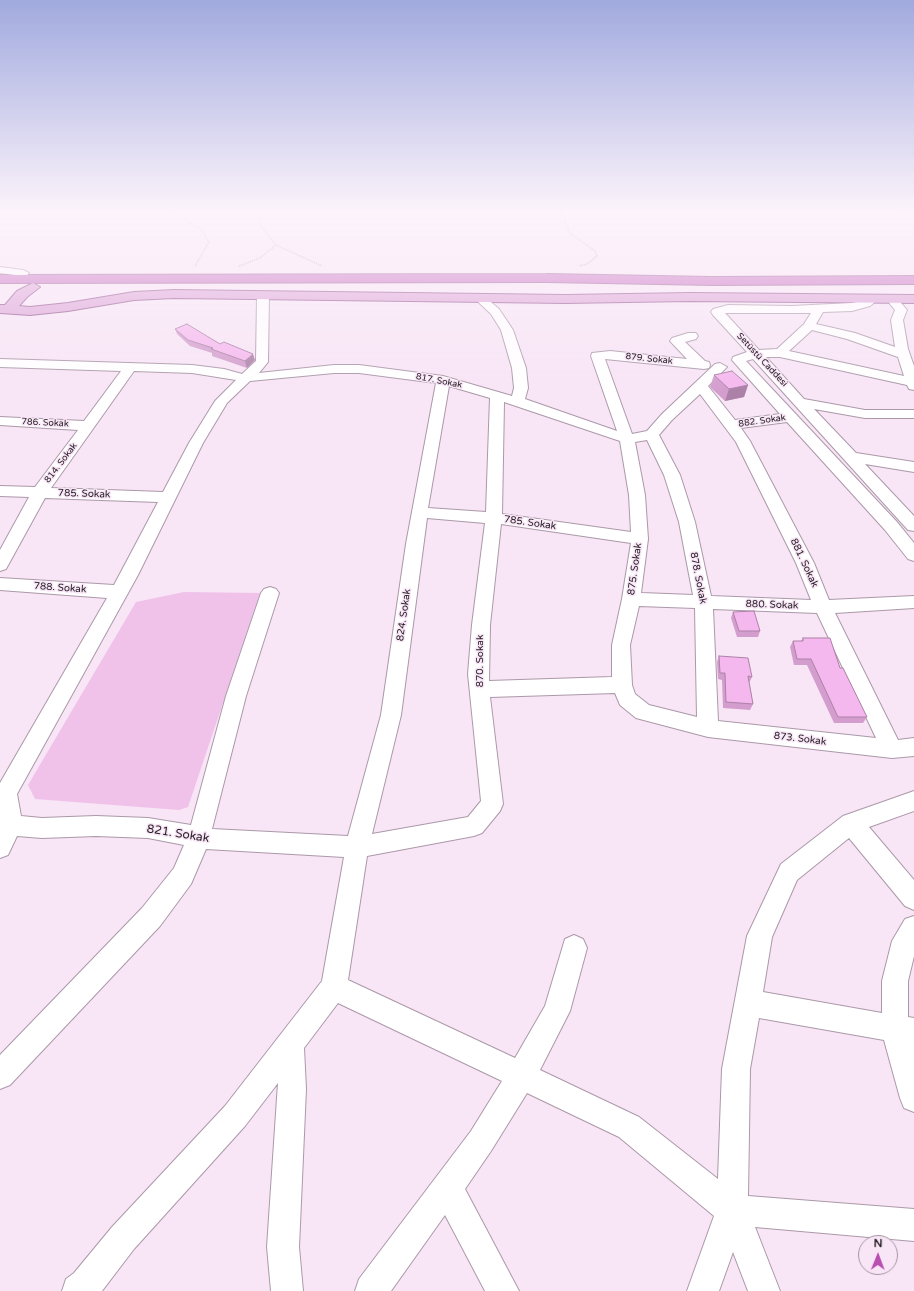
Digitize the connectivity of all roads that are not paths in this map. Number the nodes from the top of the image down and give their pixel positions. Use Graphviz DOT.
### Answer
graph roads {
  1 [pos="2,270"];
  2 [pos="0,278"];
  3 [pos="18,278"];
  4 [pos="914,280"];
  5 [pos="0,286"];
  6 [pos="33,287"];
  7 [pos="263,296"];
  8 [pos="913,297"];
  9 [pos="480,298"];
  10 [pos="874,298"];
  11 [pos="892,298"];
  12 [pos="819,309"];
  13 [pos="4,310"];
  14 [pos="809,326"];
  15 [pos="692,336"];
  16 [pos="906,351"];
  17 [pos="755,354"];
  18 [pos="780,354"];
  19 [pos="597,356"];
  20 [pos="738,360"];
  21 [pos="0,363"];
  22 [pos="700,364"];
  23 [pos="130,367"];
  24 [pos="720,367"];
  25 [pos="244,378"];
  26 [pos="443,380"];
  27 [pos="913,384"];
  28 [pos="701,386"];
  29 [pos="497,395"];
  30 [pos="518,401"];
  31 [pos="800,402"];
  32 [pos="914,414"];
  33 [pos="792,417"];
  34 [pos="0,421"];
  35 [pos="732,425"];
  36 [pos="89,426"];
  37 [pos="652,435"];
  38 [pos="627,439"];
  39 [pos="850,457"];
  40 [pos="914,467"];
  41 [pos="0,491"];
  42 [pos="40,492"];
  43 [pos="168,496"];
  44 [pos="419,512"];
  45 [pos="494,518"];
  46 [pos="914,526"];
  47 [pos="640,539"];
  48 [pos="914,555"];
  49 [pos="0,564"];
  50 [pos="0,584"];
  51 [pos="119,592"];
  52 [pos="270,593"];
  53 [pos="631,599"];
  54 [pos="914,602"];
  55 [pos="704,603"];
  56 [pos="823,607"];
  57 [pos="622,685"];
  58 [pos="480,689"];
  59 [pos="708,728"];
  60 [pos="914,747"];
  61 [pos="892,749"];
  62 [pos="914,801"];
  63 [pos="851,823"];
  64 [pos="6,824"];
  65 [pos="198,837"];
  66 [pos="0,847"];
  67 [pos="357,847"];
  68 [pos="914,898"];
  69 [pos="914,928"];
  70 [pos="574,948"];
  71 [pos="334,987"];
  72 [pos="748,1003"];
  73 [pos="905,1030"];
  74 [pos="290,1044"];
  75 [pos="0,1075"];
  76 [pos="521,1076"];
  77 [pos="914,1098"];
  78 [pos="447,1187"];
  79 [pos="732,1210"];
  80 [pos="914,1226"];
  81 [pos="85,1289"];
  82 [pos="287,1291"];
  83 [pos="371,1291"];
  84 [pos="503,1291"];
  85 [pos="702,1291"];
  86 [pos="764,1291"];
  1 -- 3 [label="street"];
  2 -- 3 [label="highway"];
  3 -- 4 [label="highway"];
  5 -- 6 [label="highway"];
  6 -- 8 [label="highway"];
  6 -- 13 [label="main road"];
  7 -- 9 [label="main road"];
  7 -- 13 [label="main road"];
  7 -- 25 [label="street"];
  8 -- 11 [label="main road"];
  9 -- 10 [label="main road"];
  9 -- 30 [label="street"];
  10 -- 11 [label="main road"];
  10 -- 12 [label="street, Setüstü Caddesi"];
  11 -- 16 [label="street"];
  12 -- 14 [label="street"];
  12 -- 17 [label="street, Setüstü Caddesi"];
  14 -- 16 [label="street"];
  14 -- 18 [label="street"];
  15 -- 22 [label="street"];
  16 -- 27 [label="street"];
  17 -- 18 [label="street"];
  17 -- 20 [label="street"];
  17 -- 31 [label="street, Setüstü Caddesi"];
  18 -- 27 [label="street"];
  19 -- 22 [label="street, 879. Sokak"];
  19 -- 38 [label="street, 875. Sokak"];
  20 -- 24 [label="street"];
  20 -- 33 [label="street"];
  21 -- 23 [label="street"];
  22 -- 24 [label="street, 879. Sokak"];
  23 -- 25 [label="street"];
  23 -- 36 [label="street, 814. Sokak"];
  24 -- 28 [label="street"];
  25 -- 26 [label="street, 817. Sokak"];
  25 -- 43 [label="street"];
  26 -- 29 [label="street, 817. Sokak"];
  26 -- 44 [label="street, 824. Sokak"];
  28 -- 35 [label="street, 881. Sokak"];
  28 -- 37 [label="street"];
  29 -- 30 [label="street, 817. Sokak"];
  29 -- 45 [label="street, 870. Sokak"];
  30 -- 38 [label="street, 817. Sokak"];
  31 -- 32 [label="street"];
  31 -- 39 [label="street, Setüstü Caddesi"];
  33 -- 35 [label="street, 882. Sokak"];
  33 -- 48 [label="street"];
  34 -- 36 [label="street, 786. Sokak"];
  35 -- 56 [label="street, 881. Sokak"];
  36 -- 42 [label="street, 814. Sokak"];
  37 -- 38 [label="street"];
  37 -- 55 [label="street, 878. Sokak"];
  38 -- 47 [label="street, 875. Sokak"];
  39 -- 40 [label="street"];
  39 -- 46 [label="street, Setüstü Caddesi"];
  41 -- 42 [label="street, 785. Sokak"];
  42 -- 43 [label="street, 785. Sokak"];
  42 -- 49 [label="street, 814. Sokak"];
  43 -- 51 [label="street"];
  44 -- 45 [label="street, 785. Sokak"];
  44 -- 67 [label="street, 824. Sokak"];
  45 -- 47 [label="street, 785. Sokak"];
  45 -- 58 [label="street, 870. Sokak"];
  47 -- 53 [label="street, 875. Sokak"];
  50 -- 51 [label="street, 788. Sokak"];
  51 -- 64 [label="street"];
  52 -- 65 [label="street"];
  53 -- 55 [label="street, 880. Sokak"];
  53 -- 57 [label="street, 875. Sokak"];
  54 -- 56 [label="street, 880. Sokak"];
  55 -- 56 [label="street, 880. Sokak"];
  55 -- 59 [label="street, 878. Sokak"];
  56 -- 61 [label="street, 881. Sokak"];
  57 -- 58 [label="street"];
  57 -- 59 [label="street, 875. Sokak"];
  58 -- 67 [label="street, 870. Sokak"];
  59 -- 61 [label="street, 873. Sokak"];
  60 -- 61 [label="street, 873. Sokak"];
  62 -- 63 [label="street"];
  63 -- 68 [label="street"];
  63 -- 72 [label="street"];
  64 -- 65 [label="street, 821. Sokak"];
  64 -- 66 [label="street"];
  65 -- 67 [label="street, 821. Sokak"];
  65 -- 75 [label="street"];
  67 -- 71 [label="street, 824. Sokak"];
  69 -- 73 [label="street"];
  70 -- 76 [label="street"];
  71 -- 74 [label="street"];
  71 -- 76 [label="street"];
  72 -- 73 [label="street"];
  72 -- 79 [label="street"];
  73 -- 77 [label="street"];
  74 -- 81 [label="street"];
  74 -- 82 [label="street"];
  76 -- 78 [label="street"];
  76 -- 79 [label="street"];
  78 -- 83 [label="street"];
  78 -- 84 [label="street"];
  79 -- 80 [label="street"];
  79 -- 85 [label="street"];
  79 -- 86 [label="street"];
}
